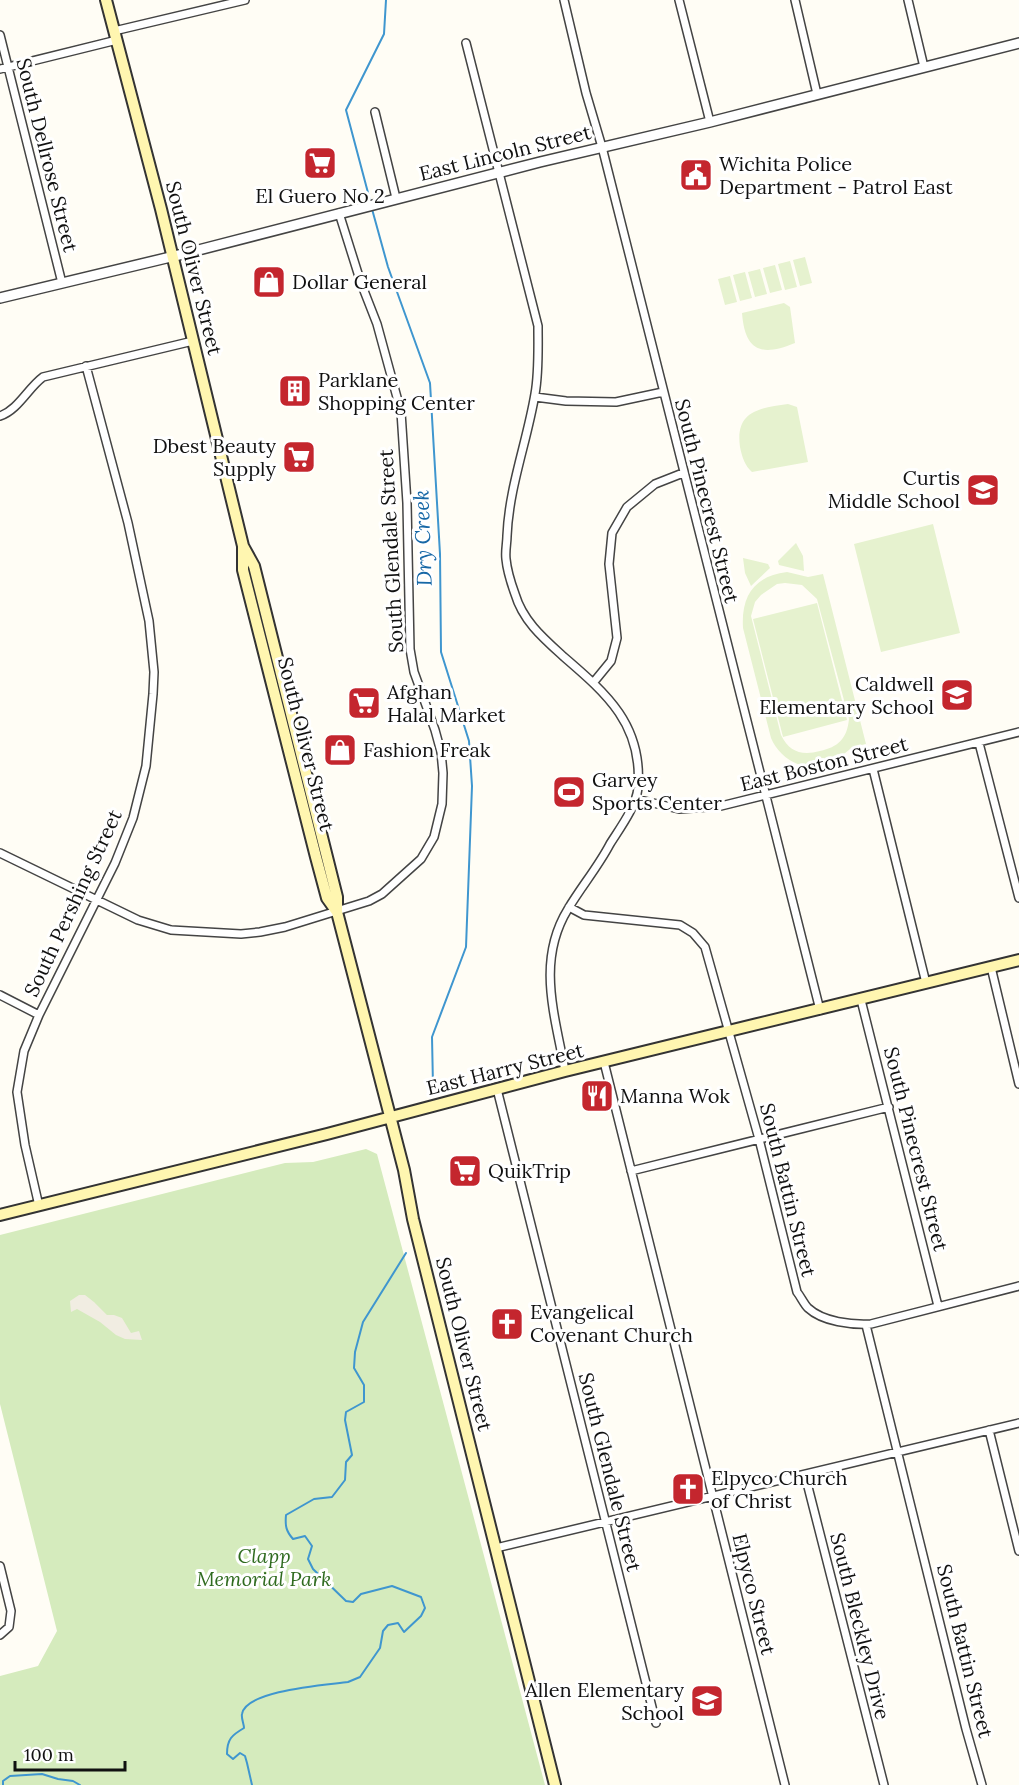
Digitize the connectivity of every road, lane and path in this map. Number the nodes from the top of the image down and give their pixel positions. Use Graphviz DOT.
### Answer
graph roads {
  1 [pos="106,0"];
  2 [pos="245,0"];
  3 [pos="564,0"];
  4 [pos="679,0"];
  5 [pos="795,0"];
  6 [pos="908,0"];
  7 [pos="220,3"];
  8 [pos="0,35"];
  9 [pos="115,36"];
  10 [pos="466,43"];
  11 [pos="1019,43"];
  12 [pos="924,67"];
  13 [pos="4,68"];
  14 [pos="818,94"];
  15 [pos="375,112"];
  16 [pos="710,122"];
  17 [pos="602,147"];
  18 [pos="500,172"];
  19 [pos="396,198"];
  20 [pos="339,213"];
  21 [pos="172,257"];
  22 [pos="62,283"];
  23 [pos="0,298"];
  24 [pos="193,341"];
  25 [pos="86,366"];
  26 [pos="663,392"];
  27 [pos="535,397"];
  28 [pos="0,416"];
  29 [pos="683,473"];
  30 [pos="593,683"];
  31 [pos="1019,732"];
  32 [pos="979,742"];
  33 [pos="873,770"];
  34 [pos="766,795"];
  35 [pos="636,799"];
  36 [pos="0,852"];
  37 [pos="1019,898"];
  38 [pos="97,900"];
  39 [pos="569,907"];
  40 [pos="337,912"];
  41 [pos="1019,960"];
  42 [pos="991,967"];
  43 [pos="926,983"];
  44 [pos="0,995"];
  45 [pos="861,1000"];
  46 [pos="820,1010"];
  47 [pos="39,1015"];
  48 [pos="728,1032"];
  49 [pos="604,1062"];
  50 [pos="565,1071"];
  51 [pos="1019,1084"];
  52 [pos="497,1089"];
  53 [pos="889,1107"];
  54 [pos="390,1117"];
  55 [pos="759,1139"];
  56 [pos="631,1170"];
  57 [pos="39,1206"];
  58 [pos="0,1215"];
  59 [pos="1019,1286"];
  60 [pos="938,1306"];
  61 [pos="866,1325"];
  62 [pos="1019,1423"];
  63 [pos="989,1430"];
  64 [pos="897,1453"];
  65 [pos="805,1475"];
  66 [pos="713,1497"];
  67 [pos="606,1523"];
  68 [pos="496,1548"];
  69 [pos="1019,1551"];
  70 [pos="0,1566"];
  71 [pos="0,1635"];
  72 [pos="656,1723"];
  73 [pos="555,1785"];
  74 [pos="785,1785"];
  75 [pos="884,1785"];
  76 [pos="982,1785"];
  1 -- 9 [label="main road, South Oliver Street"];
  2 -- 7 [label="street"];
  3 -- 17 [label="street, South Pinecrest Street"];
  4 -- 16 [label="street"];
  5 -- 14 [label="street"];
  6 -- 12 [label="street"];
  7 -- 9 [label="street"];
  8 -- 13 [label="street, South Dellrose Street"];
  9 -- 13 [label="street"];
  9 -- 21 [label="main road, South Oliver Street"];
  10 -- 18 [label="street"];
  11 -- 12 [label="street, East Lincoln Street"];
  12 -- 14 [label="street, East Lincoln Street"];
  13 -- 22 [label="street, South Dellrose Street"];
  14 -- 16 [label="street, East Lincoln Street"];
  15 -- 19 [label="street"];
  16 -- 17 [label="street, East Lincoln Street"];
  17 -- 18 [label="street, East Lincoln Street"];
  17 -- 26 [label="street, South Pinecrest Street"];
  18 -- 19 [label="street, East Lincoln Street"];
  18 -- 27 [label="street"];
  19 -- 20 [label="street, East Lincoln Street"];
  20 -- 21 [label="street, East Lincoln Street"];
  20 -- 40 [label="street, South Glendale Street"];
  21 -- 22 [label="street, East Lincoln Street"];
  21 -- 24 [label="main road, South Oliver Street"];
  22 -- 23 [label="street, East Lincoln Street"];
  24 -- 25 [label="street"];
  24 -- 40 [label="main road, South Oliver Street"];
  25 -- 28 [label="street"];
  25 -- 38 [label="street, South Pershing Street"];
  26 -- 27 [label="street"];
  26 -- 29 [label="street, South Pinecrest Street"];
  27 -- 30 [label="street"];
  29 -- 30 [label="street"];
  29 -- 34 [label="street, South Pinecrest Street"];
  30 -- 35 [label="street"];
  31 -- 32 [label="street, East Boston Street"];
  32 -- 33 [label="street, East Boston Street"];
  32 -- 37 [label="street"];
  33 -- 34 [label="street, East Boston Street"];
  33 -- 43 [label="street"];
  34 -- 35 [label="street, East Boston Street"];
  34 -- 46 [label="street, South Pinecrest Street"];
  35 -- 39 [label="street"];
  36 -- 38 [label="street"];
  38 -- 40 [label="street"];
  38 -- 47 [label="street, South Pershing Street"];
  39 -- 48 [label="street, South Battin Street"];
  39 -- 50 [label="street"];
  40 -- 54 [label="main road, South Oliver Street"];
  41 -- 42 [label="main road, East Harry Street"];
  42 -- 43 [label="main road, East Harry Street"];
  42 -- 51 [label="street"];
  43 -- 45 [label="main road, East Harry Street"];
  44 -- 47 [label="street"];
  45 -- 46 [label="main road, East Harry Street"];
  45 -- 53 [label="street, South Pinecrest Street"];
  46 -- 48 [label="main road, East Harry Street"];
  47 -- 57 [label="street, South Pershing Street"];
  48 -- 49 [label="main road, East Harry Street"];
  48 -- 55 [label="street, South Battin Street"];
  49 -- 50 [label="main road, East Harry Street"];
  49 -- 56 [label="street, Elpyco Street"];
  50 -- 52 [label="main road, East Harry Street"];
  52 -- 54 [label="main road, East Harry Street"];
  52 -- 67 [label="street, South Glendale Street"];
  53 -- 55 [label="street"];
  53 -- 60 [label="street, South Pinecrest Street"];
  54 -- 57 [label="main road, East Harry Street"];
  54 -- 68 [label="main road, South Oliver Street"];
  55 -- 56 [label="street"];
  55 -- 61 [label="street, South Battin Street"];
  56 -- 66 [label="street, Elpyco Street"];
  57 -- 58 [label="main road, East Harry Street"];
  59 -- 60 [label="street"];
  60 -- 61 [label="street"];
  61 -- 64 [label="street, South Battin Street"];
  62 -- 63 [label="street"];
  63 -- 64 [label="street"];
  63 -- 69 [label="street"];
  64 -- 65 [label="street"];
  64 -- 76 [label="street, South Battin Street"];
  65 -- 66 [label="street"];
  65 -- 75 [label="street, South Bleckley Drive"];
  66 -- 67 [label="street"];
  66 -- 74 [label="street, Elpyco Street"];
  67 -- 68 [label="street"];
  67 -- 72 [label="street, South Glendale Street"];
  68 -- 73 [label="main road, South Oliver Street"];
  70 -- 71 [label="street"];
}
